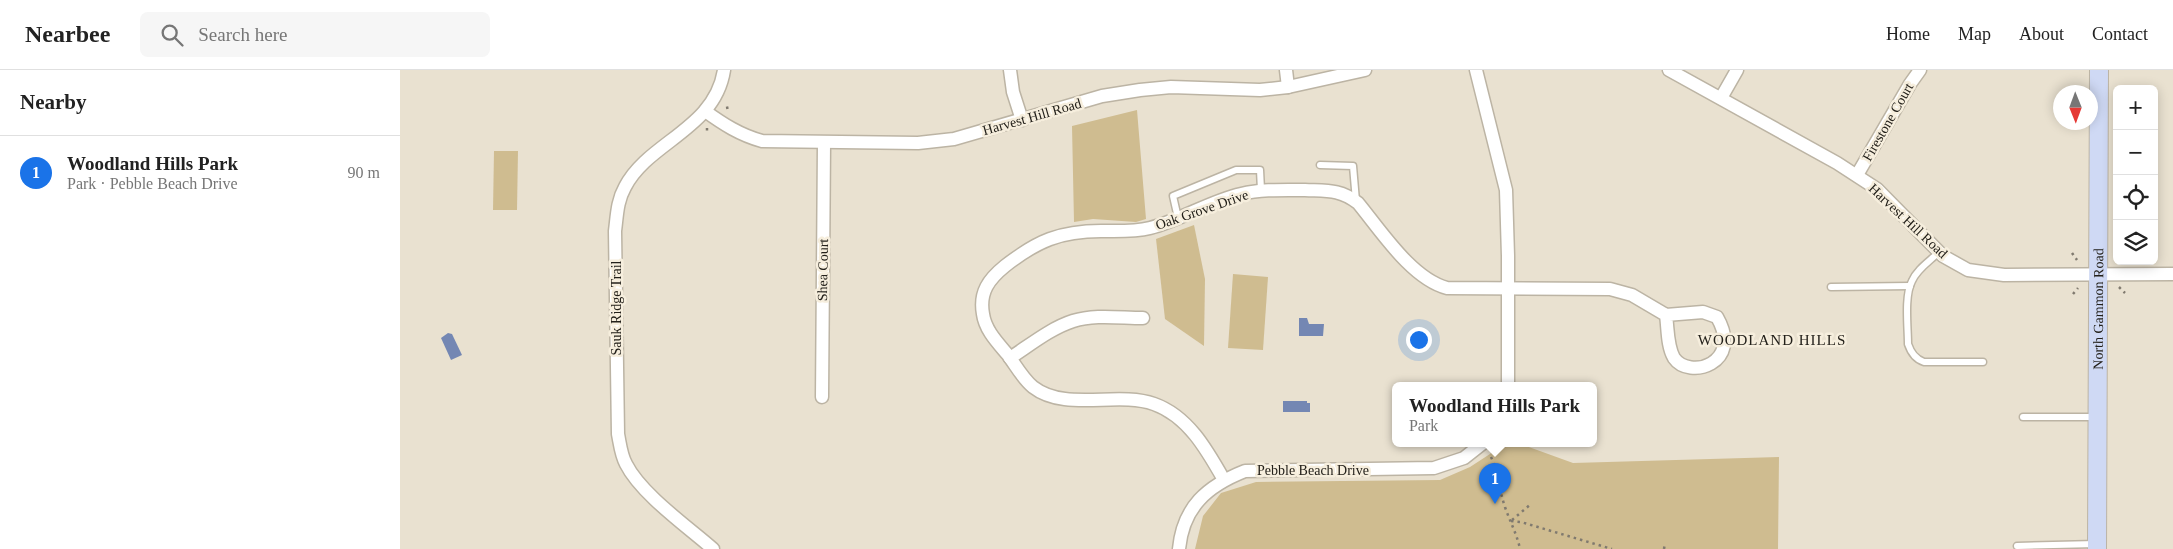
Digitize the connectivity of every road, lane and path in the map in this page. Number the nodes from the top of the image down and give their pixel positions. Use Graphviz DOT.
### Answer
graph roads {
  1 [pos="724,70"];
  2 [pos="1010,70"];
  3 [pos="1286,70"];
  4 [pos="1365,70"];
  5 [pos="1476,70"];
  6 [pos="1669,70"];
  7 [pos="1737,70"];
  8 [pos="1920,70"];
  9 [pos="2099,70"];
  10 [pos="1288,87"];
  11 [pos="1721,98"];
  12 [pos="732,107"];
  13 [pos="726,108"];
  14 [pos="705,110"];
  15 [pos="1022,120"];
  16 [pos="707,128"];
  17 [pos="708,133"];
  18 [pos="824,143"];
  19 [pos="1320,165"];
  20 [pos="1857,176"];
  21 [pos="1261,190"];
  22 [pos="1356,202"];
  23 [pos="1178,218"];
  24 [pos="1939,252"];
  25 [pos="2072,253"];
  26 [pos="2078,260"];
  27 [pos="2098,274"];
  28 [pos="2173,274"];
  29 [pos="1910,286"];
  30 [pos="2080,286"];
  31 [pos="2119,286"];
  32 [pos="1831,287"];
  33 [pos="1508,288"];
  34 [pos="2125,293"];
  35 [pos="2073,294"];
  36 [pos="1666,316"];
  37 [pos="1143,318"];
  38 [pos="1010,358"];
  39 [pos="1983,362"];
  40 [pos="1508,382"];
  41 [pos="822,397"];
  42 [pos="2023,417"];
  43 [pos="2098,417"];
  44 [pos="1477,447"];
  45 [pos="1491,457"];
  46 [pos="1224,480"];
  47 [pos="1531,504"];
  48 [pos="1511,521"];
  49 [pos="1666,543"];
  50 [pos="2017,546"];
  51 [pos="2097,546"];
  52 [pos="713,549"];
  53 [pos="1178,549"];
  54 [pos="1520,549"];
  55 [pos="1612,549"];
  56 [pos="1664,549"];
  1 -- 14 [label="street, Sauk Ridge Trail"];
  2 -- 15 [label="street"];
  3 -- 10 [label="street"];
  4 -- 10 [label="street, Harvest Hill Road"];
  5 -- 33 [label="street"];
  6 -- 11 [label="street, Harvest Hill Road"];
  7 -- 11 [label="street"];
  8 -- 20 [label="street, Firestone Court"];
  9 -- 27 [label="main road, North Gammon Road"];
  10 -- 15 [label="street, Harvest Hill Road"];
  11 -- 20 [label="street, Harvest Hill Road"];
  12 -- 13 [label="path"];
  14 -- 18 [label="street, Harvest Hill Road"];
  14 -- 52 [label="street, Sauk Ridge Trail"];
  15 -- 18 [label="street, Harvest Hill Road"];
  16 -- 17 [label="path"];
  18 -- 41 [label="street, Shea Court"];
  19 -- 22 [label="lane"];
  20 -- 24 [label="street, Harvest Hill Road"];
  21 -- 22 [label="street, Oak Grove Drive"];
  21 -- 23 [label="street, Oak Grove Drive"];
  21 -- 23 [label="lane"];
  22 -- 33 [label="street, Oak Grove Drive"];
  23 -- 38 [label="street, Oak Grove Drive"];
  24 -- 27 [label="street, Harvest Hill Road"];
  24 -- 29 [label="lane"];
  25 -- 26 [label="path"];
  27 -- 28 [label="street, Harvest Hill Road"];
  27 -- 43 [label="main road, North Gammon Road"];
  29 -- 32 [label="lane"];
  29 -- 39 [label="lane"];
  30 -- 35 [label="path"];
  31 -- 34 [label="path"];
  33 -- 36 [label="street, Oak Grove Drive"];
  33 -- 40 [label="street"];
  36 -- 36 [label="street"];
  37 -- 38 [label="street"];
  38 -- 46 [label="street, Oak Grove Drive"];
  42 -- 43 [label="lane"];
  43 -- 51 [label="main road, North Gammon Road"];
  44 -- 46 [label="street, Pebble Beach Drive"];
  45 -- 48 [label="path"];
  46 -- 53 [label="street, Pebble Beach Drive"];
  47 -- 48 [label="path"];
  48 -- 54 [label="path"];
  48 -- 55 [label="path"];
  49 -- 56 [label="path"];
  50 -- 51 [label="lane"];
}
